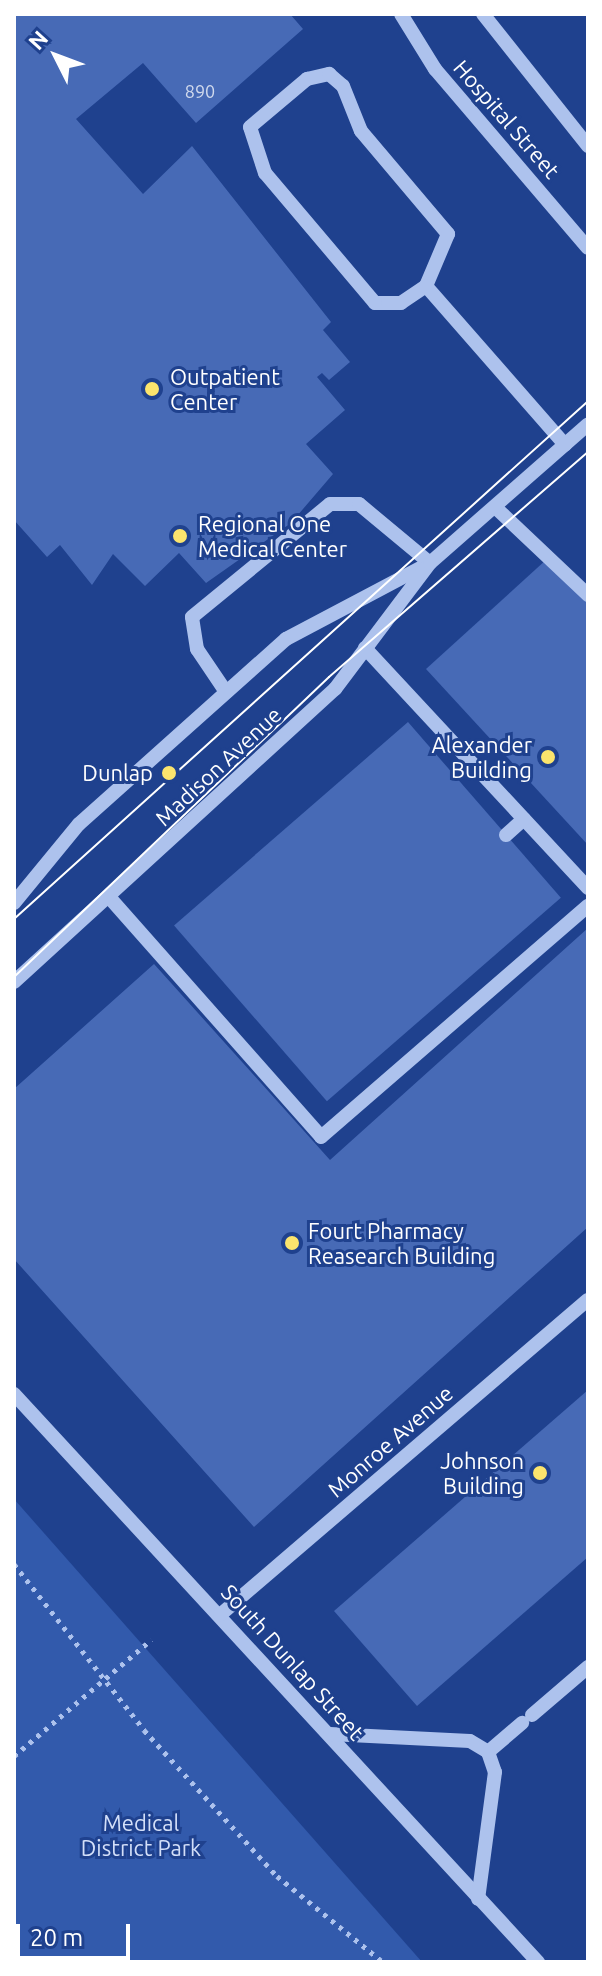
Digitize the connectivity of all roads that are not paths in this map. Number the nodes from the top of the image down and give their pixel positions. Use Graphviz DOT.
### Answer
graph roads {
  1 [pos="401,14"];
  2 [pos="483,14"];
  3 [pos="588,146"];
  4 [pos="588,248"];
  5 [pos="426,286"];
  6 [pos="588,424"];
  7 [pos="565,445"];
  8 [pos="496,508"];
  9 [pos="430,563"];
  10 [pos="588,595"];
  11 [pos="365,648"];
  12 [pos="226,692"];
  13 [pos="524,819"];
  14 [pos="506,835"];
  15 [pos="588,888"];
  16 [pos="109,897"];
  17 [pos="14,903"];
  18 [pos="588,906"];
  19 [pos="14,982"];
  20 [pos="588,1300"];
  21 [pos="14,1394"];
  22 [pos="220,1615"];
  23 [pos="588,1667"];
  24 [pos="330,1734"];
  25 [pos="488,1752"];
  26 [pos="478,1899"];
  27 [pos="538,1962"];
  1 -- 4 [label="street, Hospital Street"];
  2 -- 3 [label="street"];
  5 -- 5 [label="street"];
  5 -- 7 [label="street"];
  6 -- 7 [label="street, Madison Avenue"];
  7 -- 8 [label="street, Madison Avenue"];
  8 -- 9 [label="street, Madison Avenue"];
  8 -- 10 [label="street"];
  9 -- 11 [label="street, Madison Avenue"];
  9 -- 12 [label="street, Madison Avenue"];
  9 -- 12 [label="street"];
  11 -- 13 [label="street"];
  11 -- 16 [label="street, Madison Avenue"];
  12 -- 17 [label="street, Madison Avenue"];
  13 -- 14 [label="street"];
  13 -- 15 [label="street"];
  16 -- 18 [label="street"];
  16 -- 19 [label="street, Madison Avenue"];
  20 -- 22 [label="street, Monroe Avenue"];
  21 -- 22 [label="street, South Dunlap Street"];
  22 -- 24 [label="street, South Dunlap Street"];
  23 -- 25 [label="street"];
  24 -- 25 [label="street"];
  24 -- 26 [label="street, South Dunlap Street"];
  25 -- 26 [label="street"];
  26 -- 27 [label="street, South Dunlap Street"];
}
